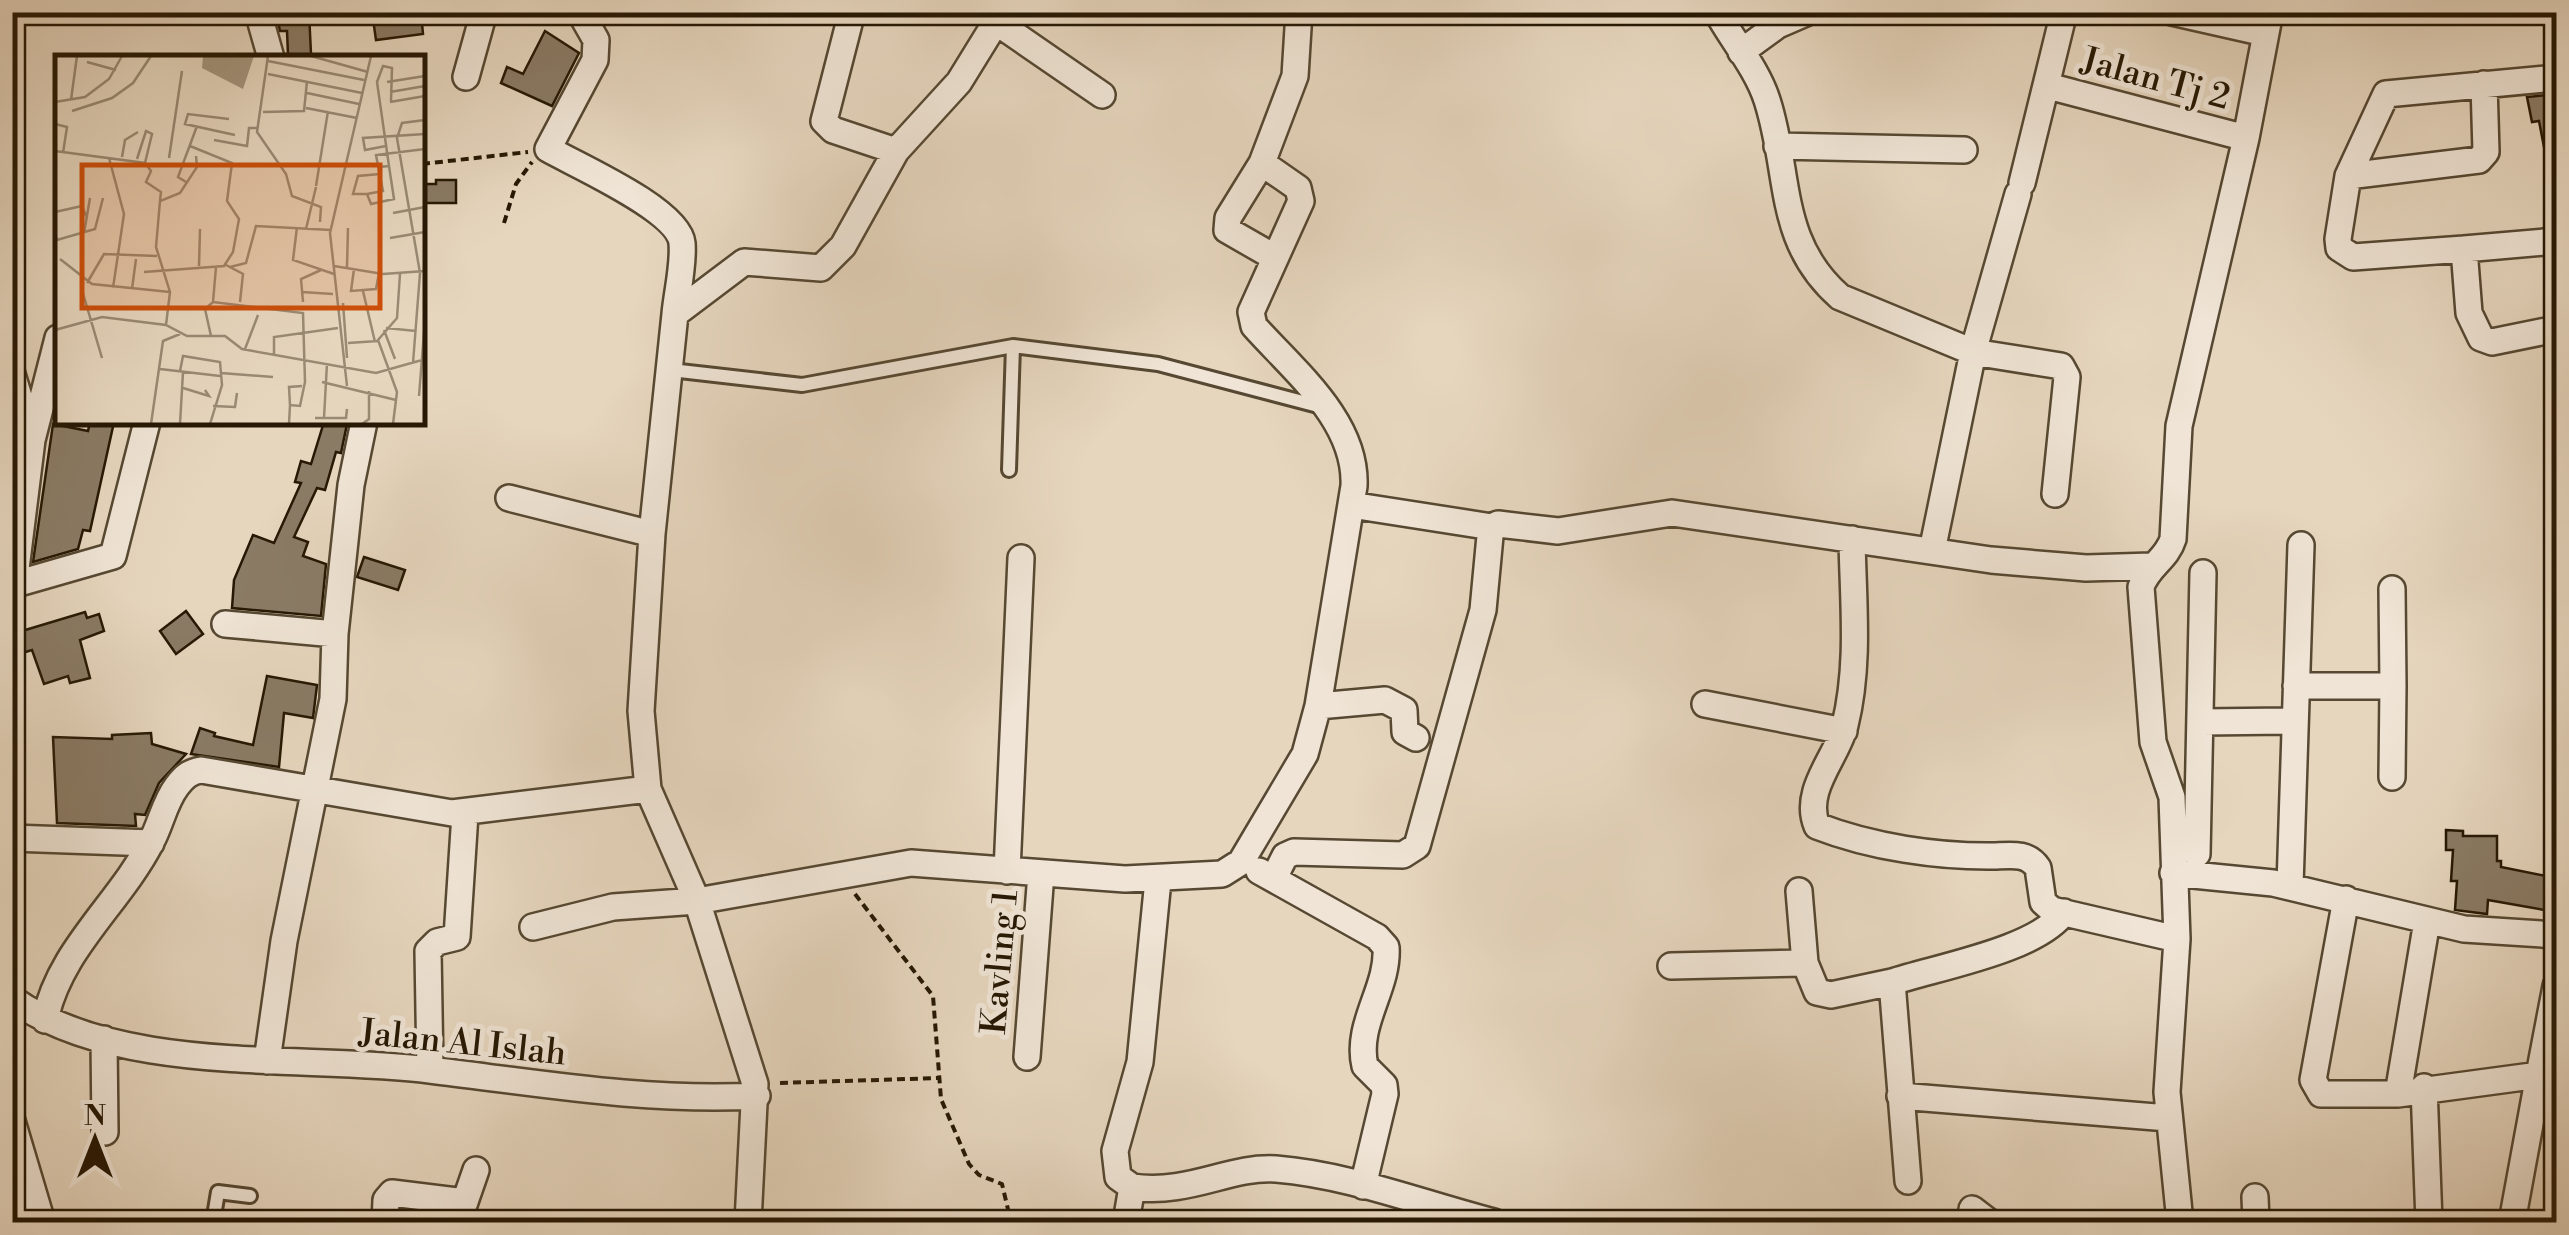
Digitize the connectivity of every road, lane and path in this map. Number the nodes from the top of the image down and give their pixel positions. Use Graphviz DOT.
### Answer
graph roads {
  1 [pos="258,12"];
  2 [pos="484,12"];
  3 [pos="852,12"];
  4 [pos="1299,12"];
  5 [pos="1717,12"];
  6 [pos="1808,12"];
  7 [pos="2064,12"];
  8 [pos="2172,12"];
  9 [pos="584,13"];
  10 [pos="997,17"];
  11 [pos="2268,23"];
  12 [pos="1740,52"];
  13 [pos="270,55"];
  14 [pos="466,77"];
  15 [pos="2556,78"];
  16 [pos="2484,84"];
  17 [pos="2048,86"];
  18 [pos="1102,95"];
  19 [pos="2246,138"];
  20 [pos="1776,146"];
  21 [pos="548,149"];
  22 [pos="1964,150"];
  23 [pos="896,151"];
  24 [pos="1262,163"];
  25 [pos="425,164"];
  26 [pos="2348,176"];
  27 [pos="504,223"];
  28 [pos="2556,241"];
  29 [pos="2464,249"];
  30 [pos="1274,258"];
  31 [pos="675,314"];
  32 [pos="2556,329"];
  33 [pos="1013,346"];
  34 [pos="55,350"];
  35 [pos="1972,352"];
  36 [pos="671,370"];
  37 [pos="12,374"];
  38 [pos="1327,408"];
  39 [pos="147,425"];
  40 [pos="363,425"];
  41 [pos="32,440"];
  42 [pos="1009,470"];
  43 [pos="2054,494"];
  44 [pos="509,498"];
  45 [pos="1351,505"];
  46 [pos="1492,526"];
  47 [pos="652,534"];
  48 [pos="1852,539"];
  49 [pos="2301,545"];
  50 [pos="1932,550"];
  51 [pos="1020,558"];
  52 [pos="2152,566"];
  53 [pos="2203,573"];
  54 [pos="14,585"];
  55 [pos="2392,590"];
  56 [pos="225,624"];
  57 [pos="335,634"];
  58 [pos="2296,686"];
  59 [pos="2393,686"];
  60 [pos="1705,704"];
  61 [pos="1318,706"];
  62 [pos="2296,721"];
  63 [pos="2202,722"];
  64 [pos="1844,730"];
  65 [pos="1416,738"];
  66 [pos="2392,777"];
  67 [pos="648,789"];
  68 [pos="316,792"];
  69 [pos="465,814"];
  70 [pos="12,838"];
  71 [pos="151,842"];
  72 [pos="2198,854"];
  73 [pos="1241,862"];
  74 [pos="1007,870"];
  75 [pos="1041,873"];
  76 [pos="2174,873"];
  77 [pos="842,878"];
  78 [pos="1274,878"];
  79 [pos="1158,880"];
  80 [pos="2290,886"];
  81 [pos="1799,891"];
  82 [pos="2346,899"];
  83 [pos="697,900"];
  84 [pos="2064,912"];
  85 [pos="2427,921"];
  86 [pos="533,927"];
  87 [pos="2556,934"];
  88 [pos="2176,939"];
  89 [pos="1805,963"];
  90 [pos="1671,966"];
  91 [pos="1892,982"];
  92 [pos="2556,986"];
  93 [pos="12,999"];
  94 [pos="45,1020"];
  95 [pos="104,1039"];
  96 [pos="1026,1056"];
  97 [pos="266,1061"];
  98 [pos="430,1070"];
  99 [pos="2539,1075"];
  100 [pos="939,1078"];
  101 [pos="2424,1087"];
  102 [pos="756,1090"];
  103 [pos="2398,1094"];
  104 [pos="1900,1096"];
  105 [pos="2168,1118"];
  106 [pos="12,1121"];
  107 [pos="105,1132"];
  108 [pos="476,1170"];
  109 [pos="1908,1181"];
  110 [pos="1363,1186"];
  111 [pos="1132,1187"];
  112 [pos="250,1196"];
  113 [pos="461,1212"];
  114 [pos="42,1222"];
  115 [pos="212,1222"];
  116 [pos="384,1222"];
  117 [pos="748,1222"];
  118 [pos="1011,1222"];
  119 [pos="1126,1222"];
  120 [pos="1494,1222"];
  121 [pos="2180,1222"];
  122 [pos="2430,1222"];
  123 [pos="2512,1222"];
  1 -- 13 [label="street"];
  2 -- 14 [label="street"];
  3 -- 23 [label="street"];
  4 -- 24 [label="street"];
  5 -- 12 [label="street"];
  6 -- 12 [label="street"];
  7 -- 17 [label="street"];
  8 -- 11 [label="street"];
  9 -- 21 [label="street"];
  10 -- 18 [label="street"];
  10 -- 23 [label="street"];
  11 -- 19 [label="street"];
  12 -- 20 [label="street"];
  15 -- 16 [label="street"];
  16 -- 26 [label="street"];
  16 -- 26 [label="street"];
  17 -- 19 [label="street, Jalan Tj 2"];
  17 -- 35 [label="street"];
  19 -- 52 [label="street"];
  20 -- 22 [label="street"];
  20 -- 35 [label="street"];
  21 -- 25 [label="path"];
  21 -- 27 [label="path"];
  21 -- 31 [label="street"];
  23 -- 31 [label="street"];
  24 -- 30 [label="street"];
  24 -- 30 [label="street"];
  26 -- 29 [label="street"];
  28 -- 29 [label="street"];
  29 -- 32 [label="street"];
  30 -- 38 [label="street"];
  31 -- 36 [label="street"];
  33 -- 36 [label="lane"];
  33 -- 38 [label="lane"];
  33 -- 42 [label="lane"];
  34 -- 41 [label="street"];
  35 -- 43 [label="street"];
  35 -- 50 [label="street"];
  36 -- 47 [label="street"];
  37 -- 41 [label="street"];
  38 -- 45 [label="street"];
  39 -- 54 [label="street"];
  40 -- 57 [label="street"];
  41 -- 54 [label="street"];
  44 -- 47 [label="street"];
  45 -- 46 [label="street"];
  45 -- 61 [label="street"];
  46 -- 48 [label="street"];
  46 -- 78 [label="street"];
  47 -- 67 [label="street"];
  48 -- 50 [label="street"];
  48 -- 64 [label="street"];
  49 -- 58 [label="street"];
  50 -- 52 [label="street"];
  51 -- 74 [label="street"];
  52 -- 76 [label="street"];
  53 -- 63 [label="street"];
  55 -- 59 [label="street"];
  56 -- 57 [label="street"];
  57 -- 68 [label="street"];
  58 -- 59 [label="street"];
  58 -- 62 [label="street"];
  59 -- 66 [label="street"];
  60 -- 64 [label="street"];
  61 -- 65 [label="street"];
  61 -- 73 [label="street"];
  62 -- 63 [label="street"];
  62 -- 80 [label="street"];
  63 -- 72 [label="street"];
  64 -- 84 [label="street"];
  67 -- 69 [label="street"];
  67 -- 83 [label="street"];
  68 -- 69 [label="street"];
  68 -- 71 [label="street"];
  68 -- 97 [label="street"];
  69 -- 98 [label="street"];
  70 -- 71 [label="street"];
  71 -- 94 [label="street"];
  73 -- 78 [label="street"];
  73 -- 79 [label="street"];
  74 -- 75 [label="street"];
  74 -- 77 [label="street"];
  75 -- 79 [label="street"];
  75 -- 96 [label="street, Kavling 1"];
  76 -- 80 [label="street"];
  76 -- 88 [label="street"];
  77 -- 83 [label="street"];
  77 -- 100 [label="path"];
  78 -- 110 [label="street"];
  79 -- 111 [label="street"];
  80 -- 82 [label="street"];
  81 -- 89 [label="street"];
  82 -- 85 [label="street"];
  82 -- 103 [label="street"];
  83 -- 86 [label="street"];
  83 -- 102 [label="street"];
  84 -- 88 [label="street"];
  84 -- 91 [label="street"];
  85 -- 87 [label="street"];
  85 -- 103 [label="street"];
  88 -- 105 [label="street"];
  89 -- 90 [label="street"];
  89 -- 91 [label="street"];
  91 -- 104 [label="street"];
  92 -- 99 [label="street"];
  93 -- 94 [label="street"];
  94 -- 95 [label="street, Jalan Al Islah"];
  95 -- 97 [label="street, Jalan Al Islah"];
  95 -- 107 [label="street"];
  97 -- 98 [label="street, Jalan Al Islah"];
  98 -- 102 [label="street, Jalan Al Islah"];
  99 -- 101 [label="street"];
  99 -- 123 [label="street"];
  100 -- 102 [label="path"];
  100 -- 118 [label="path"];
  101 -- 103 [label="street"];
  101 -- 122 [label="street"];
  102 -- 117 [label="street"];
  104 -- 105 [label="street"];
  104 -- 109 [label="street"];
  105 -- 121 [label="street"];
  106 -- 114 [label="street"];
  108 -- 113 [label="street"];
  110 -- 111 [label="street"];
  110 -- 120 [label="street"];
  111 -- 119 [label="street"];
  112 -- 115 [label="lane"];
  113 -- 116 [label="street"];
}
